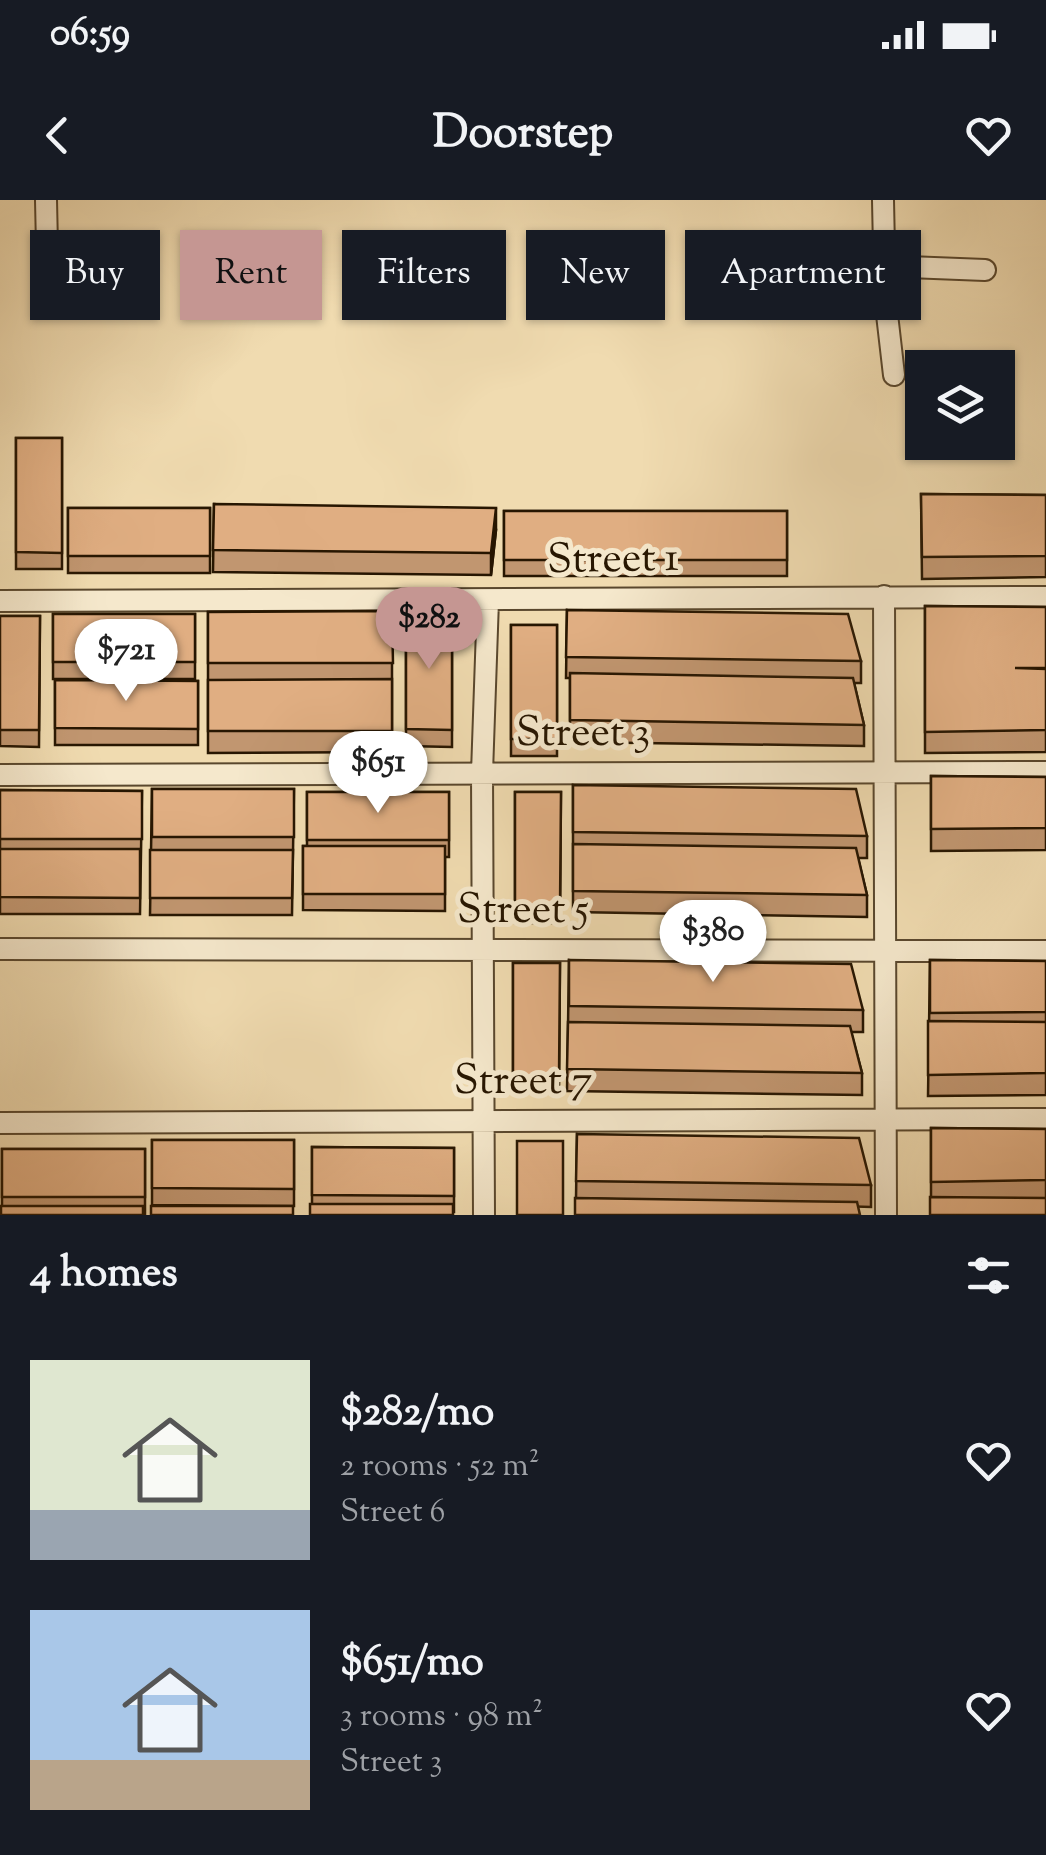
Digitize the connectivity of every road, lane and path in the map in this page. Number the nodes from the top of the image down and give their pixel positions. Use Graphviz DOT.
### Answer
graph roads {
  1 [pos="46,200"];
  2 [pos="883,200"];
  3 [pos="47,230"];
  4 [pos="883,230"];
  5 [pos="921,266"];
  6 [pos="984,270"];
  7 [pos="889,320"];
  8 [pos="894,374"];
  9 [pos="884,596"];
  10 [pos="1046,596"];
  11 [pos="488,600"];
  12 [pos="0,601"];
  13 [pos="883,772"];
  14 [pos="1046,772"];
  15 [pos="482,773"];
  16 [pos="0,774"];
  17 [pos="0,949"];
  18 [pos="481,950"];
  19 [pos="883,950"];
  20 [pos="1046,951"];
  21 [pos="1046,1119"];
  22 [pos="883,1120"];
  23 [pos="484,1121"];
  24 [pos="0,1123"];
  25 [pos="484,1215"];
  26 [pos="886,1215"];
  1 -- 3 [label="street"];
  2 -- 4 [label="street"];
  5 -- 6 [label="street"];
  7 -- 8 [label="street"];
  9 -- 10 [label="street, Street 1"];
  9 -- 11 [label="street, Street 1"];
  9 -- 13 [label="street"];
  11 -- 12 [label="street, Street 1"];
  11 -- 15 [label="street"];
  13 -- 14 [label="street, Street 3"];
  13 -- 15 [label="street, Street 3"];
  13 -- 19 [label="street"];
  15 -- 16 [label="street, Street 3"];
  15 -- 18 [label="street"];
  17 -- 18 [label="street, Street 5"];
  18 -- 19 [label="street, Street 5"];
  18 -- 23 [label="street"];
  19 -- 20 [label="street, Street 5"];
  19 -- 22 [label="street"];
  21 -- 22 [label="street, Street 7"];
  22 -- 23 [label="street, Street 7"];
  22 -- 26 [label="street"];
  23 -- 24 [label="street, Street 7"];
  23 -- 25 [label="street"];
}
